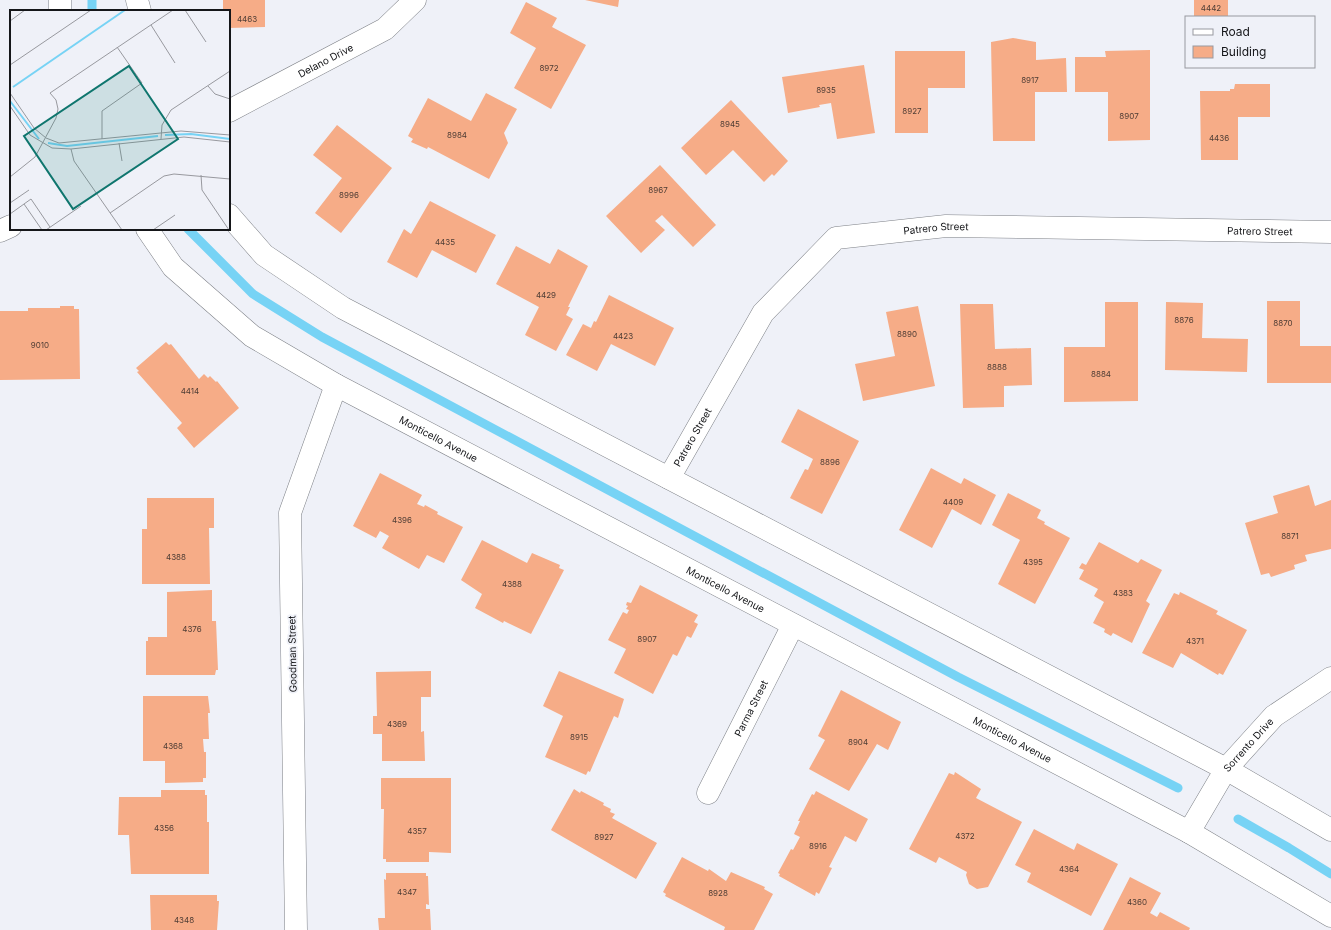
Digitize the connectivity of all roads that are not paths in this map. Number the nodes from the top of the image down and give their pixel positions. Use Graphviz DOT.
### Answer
graph roads {
  1 [pos="137,0"];
  2 [pos="415,0"];
  3 [pos="140,10"];
  4 [pos="230,110"];
  5 [pos="230,216"];
  6 [pos="10,226"];
  7 [pos="148,230"];
  8 [pos="0,231"];
  9 [pos="1331,232"];
  10 [pos="336,385"];
  11 [pos="669,478"];
  12 [pos="793,625"];
  13 [pos="1331,678"];
  14 [pos="1226,769"];
  15 [pos="708,793"];
  16 [pos="1331,830"];
  17 [pos="1189,832"];
  18 [pos="1331,916"];
  19 [pos="296,930"];
  1 -- 3 [label="street"];
  2 -- 4 [label="street, Delano Drive"];
  5 -- 11 [label="street"];
  6 -- 8 [label="street"];
  7 -- 10 [label="street, Monticello Avenue"];
  9 -- 11 [label="street, Patrero Street"];
  10 -- 12 [label="street, Monticello Avenue"];
  10 -- 19 [label="street, Goodman Street"];
  11 -- 14 [label="street"];
  12 -- 15 [label="street, Parma Street"];
  12 -- 17 [label="street, Monticello Avenue"];
  13 -- 14 [label="street, Sorrento Drive"];
  14 -- 16 [label="street"];
  14 -- 17 [label="street, Sorrento Drive"];
  17 -- 18 [label="street, Monticello Avenue"];
}
